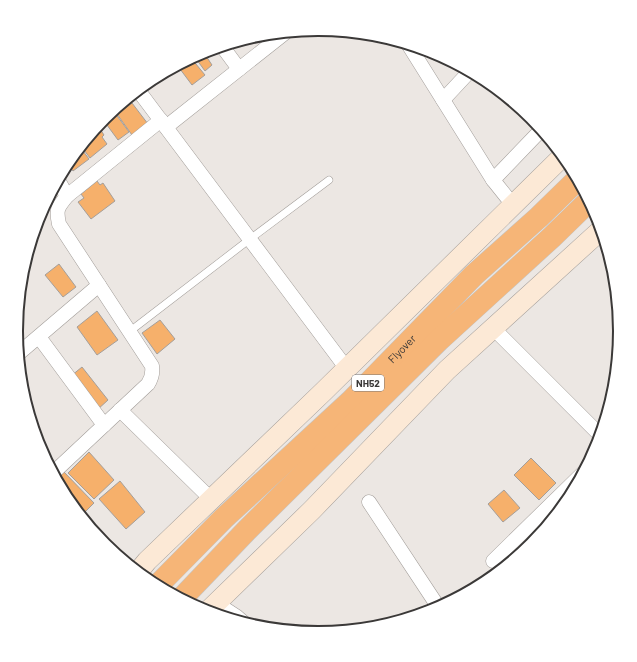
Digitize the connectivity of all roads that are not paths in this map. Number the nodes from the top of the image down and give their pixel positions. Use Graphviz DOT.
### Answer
graph roads {
  1 [pos="278,38"];
  2 [pos="225,51"];
  3 [pos="412,51"];
  4 [pos="239,69"];
  5 [pos="466,75"];
  6 [pos="142,95"];
  7 [pos="443,100"];
  8 [pos="163,124"];
  9 [pos="538,133"];
  10 [pos="559,160"];
  11 [pos="329,180"];
  12 [pos="493,180"];
  13 [pos="574,182"];
  14 [pos="61,186"];
  15 [pos="67,196"];
  16 [pos="586,204"];
  17 [pos="513,205"];
  18 [pos="597,233"];
  19 [pos="250,239"];
  20 [pos="99,285"];
  21 [pos="493,328"];
  22 [pos="129,332"];
  23 [pos="39,337"];
  24 [pos="24,349"];
  25 [pos="347,369"];
  26 [pos="120,410"];
  27 [pos="104,425"];
  28 [pos="596,431"];
  29 [pos="57,469"];
  30 [pos="569,487"];
  31 [pos="211,499"];
  32 [pos="369,502"];
  33 [pos="493,562"];
  34 [pos="142,567"];
  35 [pos="162,581"];
  36 [pos="185,595"];
  37 [pos="435,602"];
  38 [pos="212,607"];
  1 -- 4 [label="street"];
  2 -- 4 [label="street"];
  3 -- 7 [label="street"];
  4 -- 8 [label="street"];
  5 -- 7 [label="street"];
  6 -- 8 [label="street"];
  7 -- 12 [label="street"];
  8 -- 15 [label="street"];
  8 -- 19 [label="street"];
  9 -- 12 [label="street"];
  10 -- 17 [label="main road"];
  11 -- 19 [label="lane"];
  12 -- 17 [label="street"];
  13 -- 35 [label="highway, Flyover / NH52"];
  14 -- 15 [label="street"];
  15 -- 20 [label="street"];
  16 -- 36 [label="highway, Flyover / NH52"];
  17 -- 25 [label="main road"];
  18 -- 21 [label="main road"];
  19 -- 22 [label="lane"];
  19 -- 25 [label="street"];
  20 -- 22 [label="street"];
  20 -- 23 [label="street"];
  21 -- 28 [label="street"];
  21 -- 38 [label="main road"];
  22 -- 26 [label="street"];
  23 -- 24 [label="street"];
  23 -- 27 [label="street"];
  25 -- 31 [label="main road"];
  26 -- 27 [label="street"];
  26 -- 31 [label="street"];
  27 -- 29 [label="street"];
  30 -- 33 [label="street"];
  31 -- 34 [label="main road"];
  32 -- 37 [label="street"];
}
